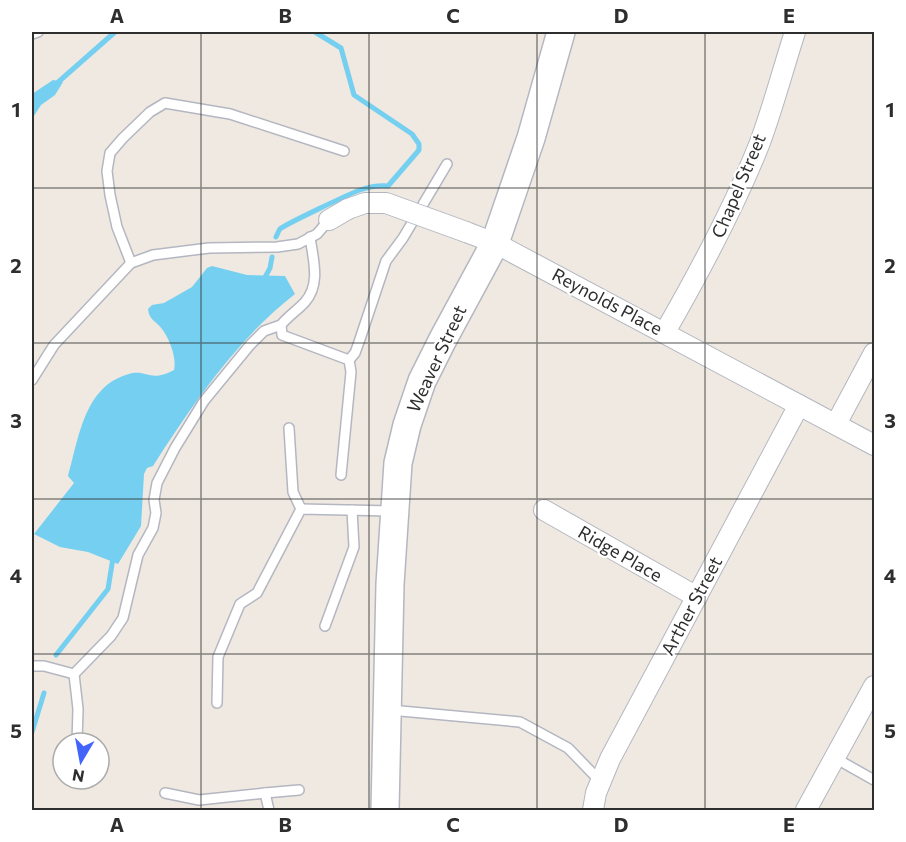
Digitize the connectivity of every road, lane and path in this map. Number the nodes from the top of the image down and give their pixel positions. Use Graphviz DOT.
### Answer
graph roads {
  1 [pos="38,32"];
  2 [pos="561,32"];
  3 [pos="795,32"];
  4 [pos="32,34"];
  5 [pos="344,151"];
  6 [pos="447,164"];
  7 [pos="329,220"];
  8 [pos="310,237"];
  9 [pos="495,243"];
  10 [pos="131,263"];
  11 [pos="281,326"];
  12 [pos="666,332"];
  13 [pos="874,353"];
  14 [pos="349,360"];
  15 [pos="32,380"];
  16 [pos="799,405"];
  17 [pos="836,424"];
  18 [pos="289,428"];
  19 [pos="874,446"];
  20 [pos="341,475"];
  21 [pos="301,509"];
  22 [pos="352,510"];
  23 [pos="544,510"];
  24 [pos="393,511"];
  25 [pos="696,597"];
  26 [pos="325,626"];
  27 [pos="32,666"];
  28 [pos="74,674"];
  29 [pos="874,686"];
  30 [pos="217,703"];
  31 [pos="387,710"];
  32 [pos="77,731"];
  33 [pos="835,759"];
  34 [pos="874,780"];
  35 [pos="600,781"];
  36 [pos="299,789"];
  37 [pos="265,792"];
  38 [pos="165,793"];
  39 [pos="269,810"];
  40 [pos="385,810"];
  41 [pos="592,810"];
  42 [pos="806,810"];
  1 -- 4 [label="lane"];
  2 -- 9 [label="street, Weaver Street"];
  3 -- 12 [label="street, Chapel Street"];
  5 -- 10 [label="lane"];
  6 -- 14 [label="lane"];
  7 -- 8 [label="lane"];
  7 -- 9 [label="street, Reynolds Place, bridge"];
  8 -- 10 [label="lane"];
  8 -- 11 [label="lane"];
  9 -- 12 [label="street, Reynolds Place"];
  9 -- 24 [label="street, Weaver Street"];
  10 -- 15 [label="lane"];
  11 -- 14 [label="lane"];
  11 -- 28 [label="lane"];
  12 -- 16 [label="street, Reynolds Place"];
  13 -- 17 [label="street"];
  14 -- 20 [label="lane"];
  16 -- 17 [label="street, Reynolds Place"];
  16 -- 25 [label="street, Arther Street"];
  17 -- 19 [label="street, Reynolds Place"];
  18 -- 21 [label="lane"];
  21 -- 22 [label="lane"];
  21 -- 30 [label="lane"];
  22 -- 24 [label="lane"];
  22 -- 26 [label="lane"];
  23 -- 25 [label="street, Ridge Place"];
  24 -- 31 [label="street, Weaver Street"];
  25 -- 35 [label="street, Arther Street"];
  27 -- 28 [label="lane"];
  28 -- 32 [label="lane"];
  29 -- 33 [label="street"];
  31 -- 35 [label="lane"];
  31 -- 40 [label="street, Weaver Street"];
  33 -- 34 [label="lane"];
  33 -- 42 [label="street"];
  35 -- 41 [label="street, Arther Street"];
  36 -- 37 [label="lane"];
  37 -- 38 [label="lane"];
  37 -- 39 [label="lane"];
}
